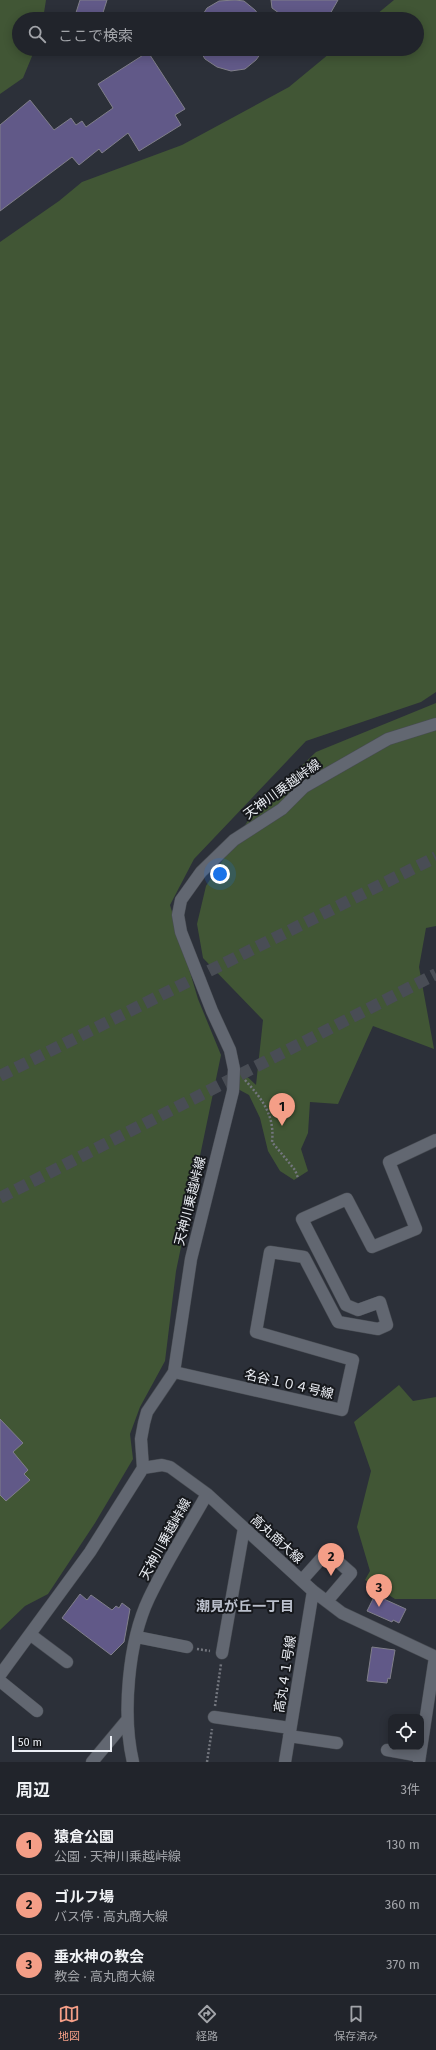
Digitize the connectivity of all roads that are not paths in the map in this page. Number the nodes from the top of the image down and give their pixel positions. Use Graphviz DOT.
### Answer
graph roads {
  1 [pos="436,724"];
  2 [pos="436,1140"];
  3 [pos="174,1372"];
  4 [pos="143,1468"];
  5 [pos="206,1494"];
  6 [pos="244,1528"];
  7 [pos="302,1580"];
  8 [pos="313,1591"];
  9 [pos="327,1602"];
  10 [pos="31,1635"];
  11 [pos="137,1637"];
  12 [pos="187,1647"];
  13 [pos="222,1653"];
  14 [pos="436,1657"];
  15 [pos="67,1662"];
  16 [pos="0,1675"];
  17 [pos="0,1681"];
  18 [pos="36,1711"];
  19 [pos="214,1717"];
  20 [pos="127,1720"];
  21 [pos="290,1732"];
  22 [pos="338,1743"];
  23 [pos="387,1750"];
  24 [pos="420,1759"];
  25 [pos="92,1762"];
  26 [pos="134,1762"];
  27 [pos="285,1762"];
  1 -- 3 [label="street, 天神川乗越峠線"];
  2 -- 3 [label="street, 名谷１０４号線"];
  3 -- 4 [label="street, 天神川乗越峠線"];
  4 -- 5 [label="street, 天神川乗越峠線"];
  4 -- 10 [label="street"];
  5 -- 6 [label="street, 高丸商大線"];
  5 -- 11 [label="street, 天神川乗越峠線"];
  6 -- 7 [label="street, 高丸商大線"];
  6 -- 13 [label="street"];
  7 -- 8 [label="street, 高丸商大線"];
  7 -- 9 [label="street"];
  8 -- 9 [label="street, 高丸商大線"];
  8 -- 21 [label="street, 高丸４１号線"];
  9 -- 14 [label="street, 高丸商大線"];
  10 -- 15 [label="street"];
  10 -- 16 [label="street"];
  11 -- 12 [label="street"];
  11 -- 20 [label="street, 天神川乗越峠線"];
  14 -- 24 [label="street"];
  17 -- 18 [label="street"];
  19 -- 21 [label="street"];
  20 -- 25 [label="street"];
  20 -- 26 [label="street, 天神川乗越峠線"];
  21 -- 22 [label="street"];
  21 -- 27 [label="street, 高丸４１号線"];
  23 -- 24 [label="street"];
}
